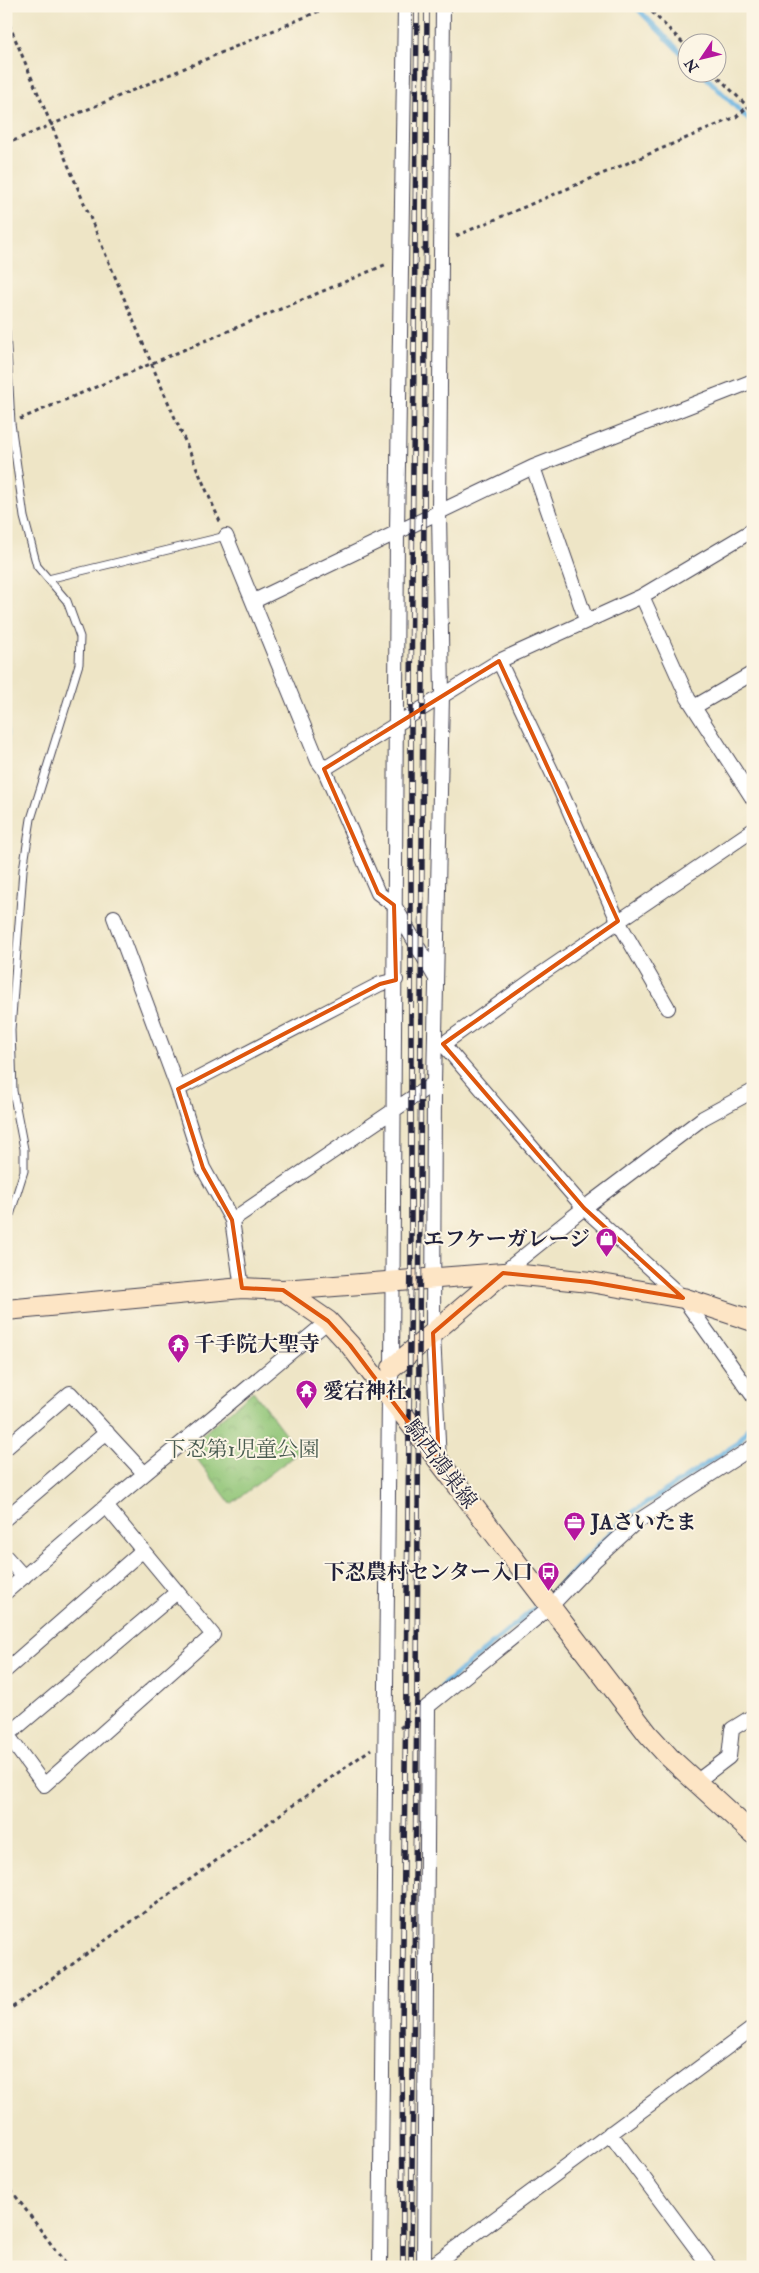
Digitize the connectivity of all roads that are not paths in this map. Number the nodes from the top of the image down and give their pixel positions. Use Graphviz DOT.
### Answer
graph roads {
  1 [pos="405,6"];
  2 [pos="443,6"];
  3 [pos="6,331"];
  4 [pos="753,380"];
  5 [pos="532,467"];
  6 [pos="439,512"];
  7 [pos="753,530"];
  8 [pos="397,531"];
  9 [pos="226,536"];
  10 [pos="48,579"];
  11 [pos="642,596"];
  12 [pos="254,601"];
  13 [pos="586,620"];
  14 [pos="499,661"];
  15 [pos="753,673"];
  16 [pos="442,695"];
  17 [pos="694,707"];
  18 [pos="397,726"];
  19 [pos="324,769"];
  20 [pos="753,799"];
  21 [pos="753,830"];
  22 [pos="394,906"];
  23 [pos="114,917"];
  24 [pos="618,921"];
  25 [pos="435,978"];
  26 [pos="396,980"];
  27 [pos="668,1008"];
  28 [pos="439,1044"];
  29 [pos="434,1083"];
  30 [pos="178,1090"];
  31 [pos="753,1091"];
  32 [pos="393,1110"];
  33 [pos="584,1208"];
  34 [pos="232,1220"];
  35 [pos="6,1228"];
  36 [pos="503,1273"];
  37 [pos="434,1278"];
  38 [pos="393,1282"];
  39 [pos="242,1288"];
  40 [pos="284,1290"];
  41 [pos="683,1298"];
  42 [pos="6,1310"];
  43 [pos="328,1321"];
  44 [pos="753,1321"];
  45 [pos="433,1332"];
  46 [pos="392,1368"];
  47 [pos="389,1396"];
  48 [pos="753,1396"];
  49 [pos="107,1432"];
  50 [pos="6,1448"];
  51 [pos="752,1449"];
  52 [pos="439,1462"];
  53 [pos="144,1473"];
  54 [pos="106,1506"];
  55 [pos="6,1518"];
  56 [pos="143,1550"];
  57 [pos="6,1556"];
  58 [pos="24,1577"];
  59 [pos="6,1592"];
  60 [pos="178,1592"];
  61 [pos="547,1602"];
  62 [pos="6,1670"];
  63 [pos="753,1716"];
  64 [pos="7,1734"];
  65 [pos="696,1782"];
  66 [pos="753,1834"];
  67 [pos="753,2028"];
  68 [pos="610,2133"];
  69 [pos="380,2267"];
  70 [pos="424,2267"];
  71 [pos="430,2267"];
  72 [pos="710,2267"];
  1 -- 8 [label="street"];
  2 -- 6 [label="street"];
  3 -- 10 [label="lane"];
  4 -- 5 [label="street"];
  5 -- 6 [label="street"];
  5 -- 13 [label="street"];
  6 -- 8 [label="street"];
  6 -- 16 [label="street"];
  7 -- 11 [label="street"];
  8 -- 12 [label="street"];
  8 -- 18 [label="street"];
  9 -- 10 [label="lane"];
  9 -- 12 [label="street"];
  10 -- 35 [label="lane"];
  11 -- 13 [label="street"];
  11 -- 17 [label="street"];
  12 -- 19 [label="street"];
  13 -- 14 [label="street"];
  14 -- 16 [label="street"];
  14 -- 24 [label="street"];
  15 -- 17 [label="street"];
  16 -- 18 [label="street"];
  16 -- 25 [label="street"];
  17 -- 20 [label="street"];
  18 -- 19 [label="street"];
  18 -- 22 [label="street"];
  19 -- 22 [label="street"];
  21 -- 24 [label="street"];
  22 -- 25 [label="street"];
  22 -- 26 [label="street"];
  23 -- 30 [label="street"];
  24 -- 27 [label="street"];
  24 -- 28 [label="street"];
  25 -- 28 [label="street"];
  26 -- 30 [label="street"];
  26 -- 32 [label="street"];
  28 -- 29 [label="street"];
  28 -- 33 [label="street"];
  29 -- 32 [label="street"];
  29 -- 37 [label="street"];
  30 -- 34 [label="street"];
  31 -- 33 [label="street"];
  32 -- 34 [label="street"];
  32 -- 38 [label="street"];
  33 -- 36 [label="street"];
  33 -- 41 [label="street"];
  34 -- 39 [label="street"];
  36 -- 37 [label="main road"];
  36 -- 41 [label="main road"];
  36 -- 45 [label="main road"];
  37 -- 38 [label="main road"];
  37 -- 45 [label="street"];
  38 -- 40 [label="main road"];
  38 -- 46 [label="street"];
  39 -- 40 [label="main road"];
  39 -- 42 [label="main road"];
  40 -- 43 [label="main road, 騎西鴻巣線"];
  41 -- 44 [label="main road"];
  41 -- 48 [label="street"];
  43 -- 47 [label="main road, 騎西鴻巣線"];
  43 -- 53 [label="street"];
  45 -- 46 [label="main road"];
  45 -- 52 [label="street"];
  46 -- 47 [label="street"];
  47 -- 52 [label="main road, 騎西鴻巣線"];
  47 -- 69 [label="street"];
  49 -- 50 [label="street"];
  49 -- 53 [label="street"];
  49 -- 55 [label="street"];
  51 -- 61 [label="street"];
  52 -- 61 [label="main road, 騎西鴻巣線"];
  53 -- 54 [label="street"];
  54 -- 56 [label="street"];
  54 -- 58 [label="street"];
  56 -- 60 [label="street"];
  56 -- 62 [label="street"];
  57 -- 58 [label="street"];
  58 -- 59 [label="street"];
  60 -- 64 [label="street"];
  60 -- 64 [label="street"];
  61 -- 65 [label="main road, 騎西鴻巣線"];
  61 -- 70 [label="street"];
  63 -- 65 [label="street"];
  65 -- 66 [label="main road, 騎西鴻巣線"];
  67 -- 68 [label="street"];
  68 -- 71 [label="street"];
  68 -- 72 [label="street"];
}
